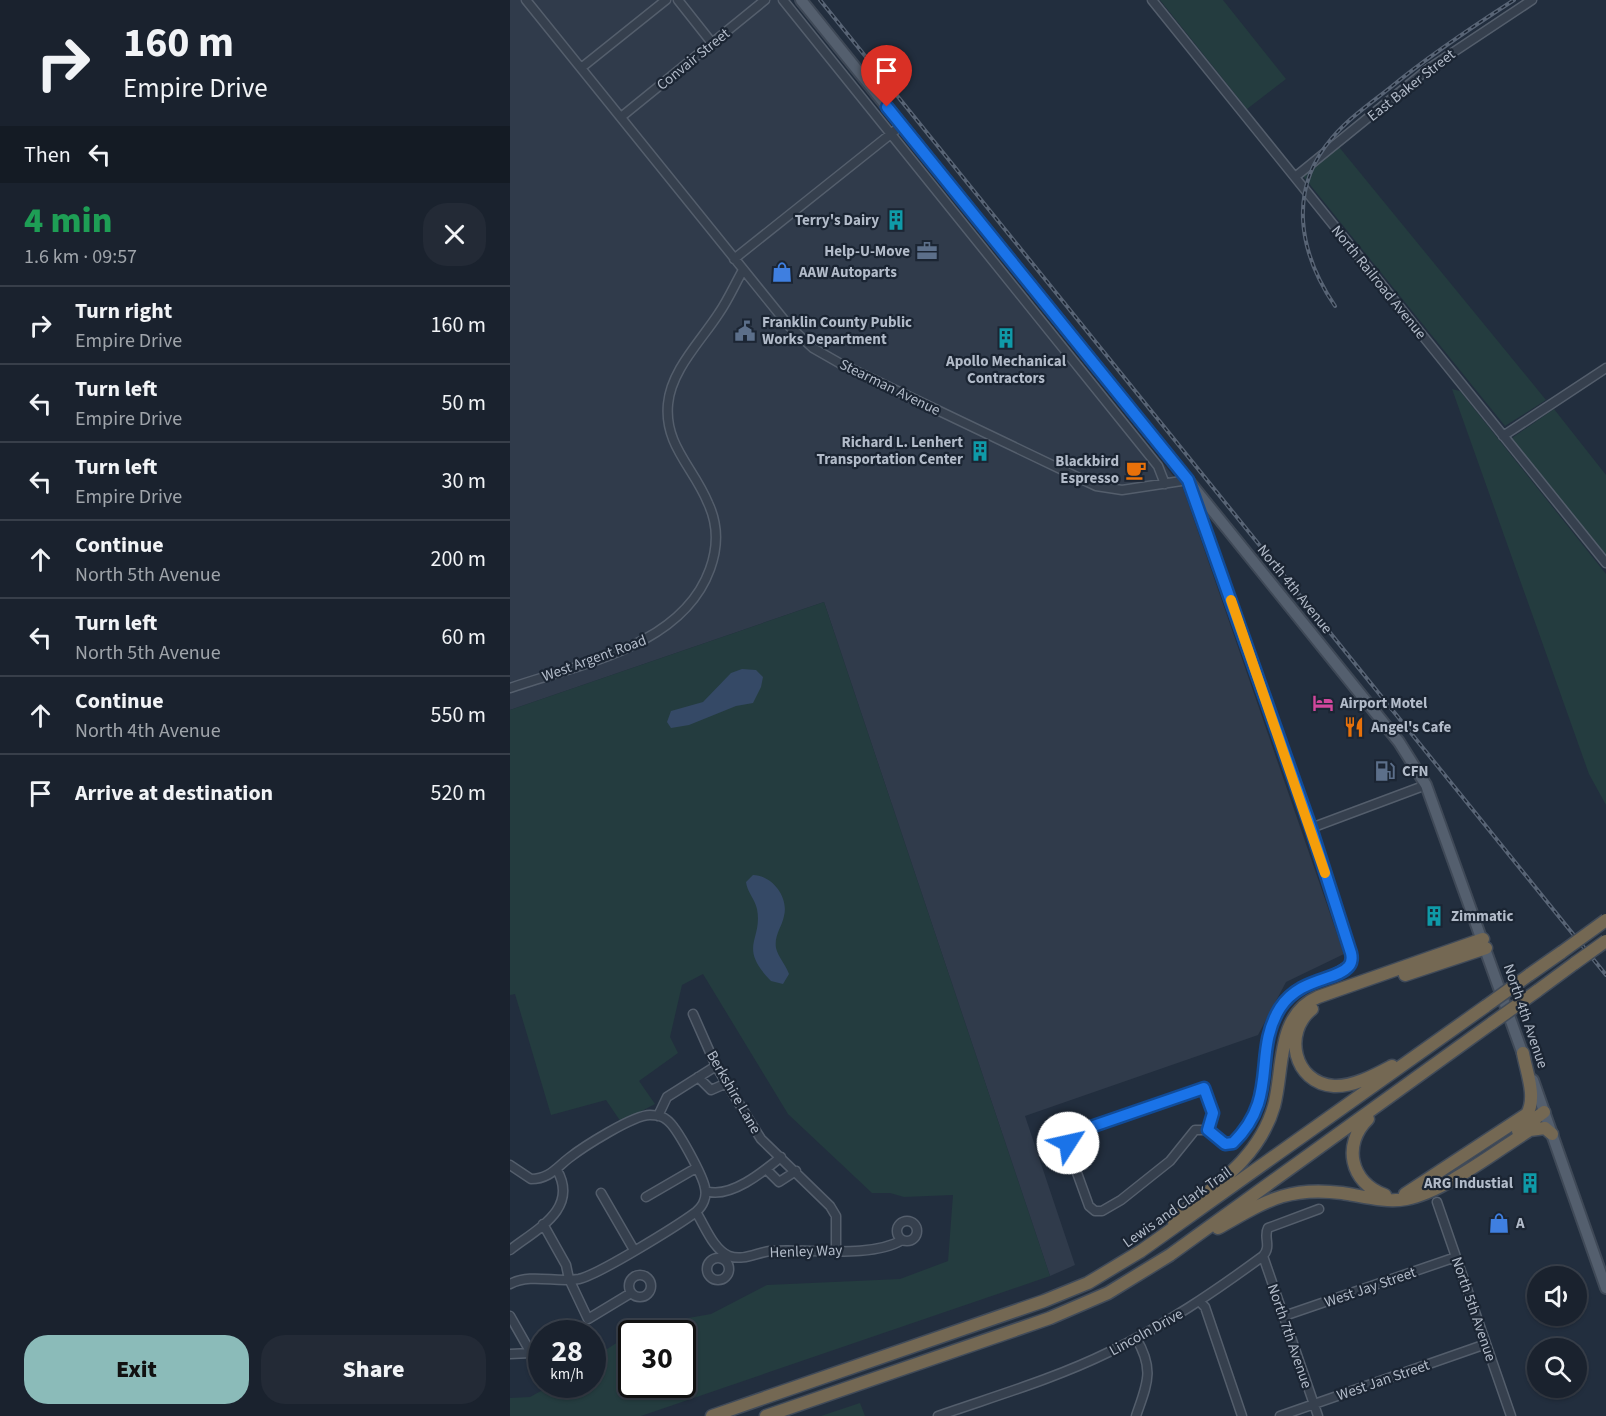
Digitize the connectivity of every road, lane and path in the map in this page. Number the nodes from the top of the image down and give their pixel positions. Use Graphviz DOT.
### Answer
graph roads {
  1 [pos="526,0"];
  2 [pos="666,0"];
  3 [pos="678,0"];
  4 [pos="765,0"];
  5 [pos="783,0"];
  6 [pos="801,0"];
  7 [pos="1152,0"];
  8 [pos="1532,0"];
  9 [pos="712,43"];
  10 [pos="581,68"];
  11 [pos="621,117"];
  12 [pos="902,125"];
  13 [pos="891,134"];
  14 [pos="1295,177"];
  15 [pos="984,227"];
  16 [pos="973,236"];
  17 [pos="734,259"];
  18 [pos="743,270"];
  19 [pos="1606,368"];
  20 [pos="1503,436"];
  21 [pos="1188,480"];
  22 [pos="1165,484"];
  23 [pos="1606,563"];
  24 [pos="510,688"];
  25 [pos="1426,785"];
  26 [pos="1311,828"];
  27 [pos="1606,920"];
  28 [pos="1606,941"];
  29 [pos="1485,943"];
  30 [pos="693,1014"];
  31 [pos="1425,1050"];
  32 [pos="1523,1053"];
  33 [pos="716,1066"];
  34 [pos="698,1077"];
  35 [pos="727,1083"];
  36 [pos="1400,1089"];
  37 [pos="1544,1113"];
  38 [pos="1527,1114"];
  39 [pos="658,1116"];
  40 [pos="1208,1130"];
  41 [pos="1552,1134"];
  42 [pos="781,1157"];
  43 [pos="510,1165"];
  44 [pos="696,1168"];
  45 [pos="766,1169"];
  46 [pos="557,1170"];
  47 [pos="796,1171"];
  48 [pos="1433,1190"];
  49 [pos="706,1191"];
  50 [pos="601,1193"];
  51 [pos="646,1197"];
  52 [pos="1437,1202"];
  53 [pos="1319,1209"];
  54 [pos="696,1212"];
  55 [pos="543,1224"];
  56 [pos="902,1240"];
  57 [pos="510,1250"];
  58 [pos="634,1250"];
  59 [pos="836,1250"];
  60 [pos="1170,1255"];
  61 [pos="1263,1256"];
  62 [pos="1456,1257"];
  63 [pos="1105,1274"];
  64 [pos="569,1279"];
  65 [pos="510,1284"];
  66 [pos="1606,1288"];
  67 [pos="631,1293"];
  68 [pos="1198,1301"];
  69 [pos="510,1316"];
  70 [pos="1284,1316"];
  71 [pos="1136,1338"];
  72 [pos="1486,1344"];
  73 [pos="510,1354"];
  74 [pos="1314,1404"];
  75 [pos="711,1416"];
  76 [pos="766,1416"];
  77 [pos="938,1416"];
  78 [pos="1136,1416"];
  79 [pos="1242,1416"];
  80 [pos="1280,1416"];
  81 [pos="1318,1416"];
  82 [pos="1511,1416"];
  1 -- 10 [label="street, Stearman Avenue"];
  2 -- 10 [label="street"];
  3 -- 9 [label="street"];
  4 -- 9 [label="street, Convair Street"];
  5 -- 13 [label="street"];
  6 -- 12 [label="main road, North 4th Avenue"];
  7 -- 14 [label="street, North Railroad Avenue"];
  8 -- 14 [label="street, East Baker Street"];
  9 -- 11 [label="street, Convair Street"];
  10 -- 11 [label="street, Stearman Avenue"];
  11 -- 17 [label="street, Stearman Avenue"];
  12 -- 13 [label="street"];
  12 -- 15 [label="main road, North 4th Avenue"];
  13 -- 16 [label="street"];
  13 -- 17 [label="street"];
  14 -- 20 [label="street, North Railroad Avenue"];
  15 -- 16 [label="street"];
  15 -- 21 [label="main road, North 4th Avenue"];
  16 -- 22 [label="street"];
  17 -- 18 [label="street, Stearman Avenue"];
  18 -- 22 [label="street, Stearman Avenue"];
  18 -- 24 [label="street, West Argent Road"];
  19 -- 20 [label="street"];
  20 -- 23 [label="street, North Railroad Avenue"];
  21 -- 22 [label="street, Stearman Avenue"];
  21 -- 25 [label="main road, North 4th Avenue"];
  21 -- 26 [label="street"];
  25 -- 26 [label="street"];
  25 -- 29 [label="main road, North 4th Avenue"];
  26 -- 40 [label="street"];
  27 -- 31 [label="highway, Lewis and Clark Trail, bridge"];
  28 -- 36 [label="highway, bridge"];
  29 -- 31 [label="highway"];
  29 -- 32 [label="main road, North 4th Avenue"];
  29 -- 63 [label="highway"];
  30 -- 33 [label="street, Berkshire Lane"];
  31 -- 63 [label="highway, Lewis and Clark Trail"];
  32 -- 37 [label="main road, North 4th Avenue"];
  32 -- 38 [label="highway"];
  33 -- 34 [label="street"];
  33 -- 35 [label="street, Berkshire Lane"];
  34 -- 35 [label="street"];
  34 -- 39 [label="street"];
  35 -- 42 [label="street, Berkshire Lane"];
  36 -- 38 [label="highway"];
  36 -- 60 [label="highway"];
  37 -- 38 [label="highway"];
  37 -- 41 [label="main road, North 4th Avenue"];
  37 -- 48 [label="highway"];
  39 -- 44 [label="street"];
  39 -- 46 [label="street"];
  40 -- 40 [label="street"];
  41 -- 48 [label="highway"];
  41 -- 66 [label="main road, North 4th Avenue"];
  42 -- 45 [label="street"];
  42 -- 47 [label="street, Berkshire Lane"];
  43 -- 46 [label="street"];
  44 -- 49 [label="street"];
  44 -- 51 [label="street"];
  45 -- 47 [label="street"];
  45 -- 49 [label="street"];
  46 -- 55 [label="street"];
  47 -- 59 [label="street, Berkshire Lane"];
  48 -- 60 [label="highway"];
  49 -- 54 [label="street"];
  50 -- 58 [label="street"];
  52 -- 62 [label="street, North 5th Avenue"];
  53 -- 61 [label="street"];
  54 -- 58 [label="street"];
  54 -- 59 [label="street, Henley Way"];
  55 -- 57 [label="street"];
  55 -- 64 [label="street"];
  56 -- 59 [label="street, Henley Way"];
  58 -- 64 [label="street"];
  60 -- 76 [label="highway"];
  61 -- 68 [label="street, Lincoln Drive"];
  61 -- 70 [label="street, North 7th Avenue"];
  62 -- 70 [label="street, West Jay Street"];
  62 -- 72 [label="street, North 5th Avenue"];
  63 -- 75 [label="highway, Lewis and Clark Trail"];
  64 -- 65 [label="street"];
  64 -- 67 [label="street"];
  68 -- 71 [label="street, Lincoln Drive"];
  68 -- 79 [label="street"];
  69 -- 73 [label="street"];
  70 -- 74 [label="street, North 7th Avenue"];
  71 -- 77 [label="street, Lincoln Drive"];
  71 -- 78 [label="street"];
  72 -- 74 [label="street, West Jan Street"];
  72 -- 82 [label="street, North 5th Avenue"];
  74 -- 80 [label="street, West Jan Street"];
  74 -- 81 [label="street, North 7th Avenue"];
}
